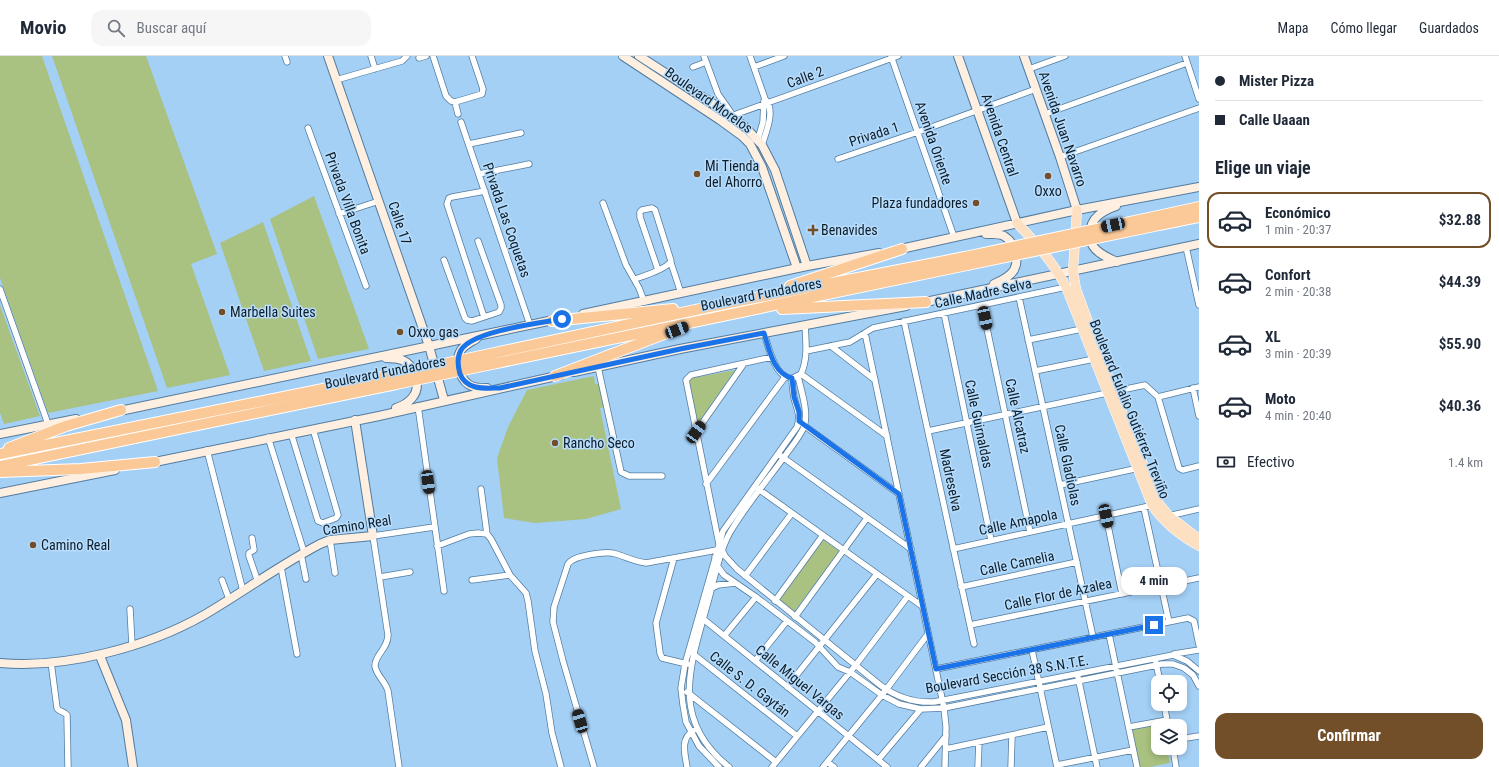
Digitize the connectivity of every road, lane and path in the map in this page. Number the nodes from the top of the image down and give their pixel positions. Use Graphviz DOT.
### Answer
graph roads {
  1 [pos="285,56"];
  2 [pos="328,56"];
  3 [pos="371,56"];
  4 [pos="407,56"];
  5 [pos="426,56"];
  6 [pos="433,56"];
  7 [pos="472,56"];
  8 [pos="623,56"];
  9 [pos="639,56"];
  10 [pos="704,56"];
  11 [pos="750,56"];
  12 [pos="784,56"];
  13 [pos="898,56"];
  14 [pos="958,56"];
  15 [pos="1024,56"];
  16 [pos="1065,56"];
  17 [pos="1185,56"];
  18 [pos="892,57"];
  19 [pos="419,58"];
  20 [pos="287,62"];
  21 [pos="706,62"];
  22 [pos="1187,63"];
  23 [pos="693,67"];
  24 [pos="754,67"];
  25 [pos="376,68"];
  26 [pos="1029,69"];
  27 [pos="336,80"];
  28 [pos="1036,89"];
  29 [pos="1199,99"];
  30 [pos="455,102"];
  31 [pos="765,102"];
  32 [pos="1199,108"];
  33 [pos="977,110"];
  34 [pos="458,114"];
  35 [pos="1044,114"];
  36 [pos="731,115"];
  37 [pos="720,120"];
  38 [pos="461,122"];
  39 [pos="308,128"];
  40 [pos="918,132"];
  41 [pos="521,133"];
  42 [pos="760,142"];
  43 [pos="469,144"];
  44 [pos="1060,157"];
  45 [pos="838,159"];
  46 [pos="529,164"];
  47 [pos="479,174"];
  48 [pos="1199,187"];
  49 [pos="485,191"];
  50 [pos="1138,199"];
  51 [pos="379,201"];
  52 [pos="603,203"];
  53 [pos="1199,207"];
  54 [pos="1077,210"];
  55 [pos="339,214"];
  56 [pos="1199,217"];
  57 [pos="1158,221"];
  58 [pos="1017,223"];
  59 [pos="967,234"];
  60 [pos="954,237"];
  61 [pos="478,241"];
  62 [pos="1199,244"];
  63 [pos="1186,247"];
  64 [pos="902,249"];
  65 [pos="444,260"];
  66 [pos="966,261"];
  67 [pos="1117,262"];
  68 [pos="670,263"];
  69 [pos="807,266"];
  70 [pos="798,268"];
  71 [pos="658,270"];
  72 [pos="1059,274"];
  73 [pos="1073,276"];
  74 [pos="635,279"];
  75 [pos="366,286"];
  76 [pos="1066,287"];
  77 [pos="0,289"];
  78 [pos="980,290"];
  79 [pos="681,293"];
  80 [pos="766,296"];
  81 [pos="1019,297"];
  82 [pos="644,301"];
  83 [pos="926,302"];
  84 [pos="982,305"];
  85 [pos="1199,305"];
  86 [pos="709,307"];
  87 [pos="752,310"];
  88 [pos="944,313"];
  89 [pos="484,317"];
  90 [pos="550,321"];
  91 [pos="700,321"];
  92 [pos="904,321"];
  93 [pos="534,324"];
  94 [pos="805,325"];
  95 [pos="1082,329"];
  96 [pos="494,332"];
  97 [pos="764,333"];
  98 [pos="865,333"];
  99 [pos="1028,340"];
  100 [pos="429,346"];
  101 [pos="831,346"];
  102 [pos="806,351"];
  103 [pos="772,357"];
  104 [pos="1094,359"];
  105 [pos="360,360"];
  106 [pos="743,365"];
  107 [pos="598,367"];
  108 [pos="1035,371"];
  109 [pos="800,375"];
  110 [pos="555,376"];
  111 [pos="785,377"];
  112 [pos="792,378"];
  113 [pos="394,379"];
  114 [pos="875,380"];
  115 [pos="500,388"];
  116 [pos="1196,388"];
  117 [pos="1111,393"];
  118 [pos="1158,397"];
  119 [pos="444,400"];
  120 [pos="418,406"];
  121 [pos="1043,407"];
  122 [pos="121,410"];
  123 [pos="1005,415"];
  124 [pos="379,416"];
  125 [pos="1199,416"];
  126 [pos="355,420"];
  127 [pos="799,421"];
  128 [pos="967,423"];
  129 [pos="48,424"];
  130 [pos="804,425"];
  131 [pos="313,429"];
  132 [pos="928,431"];
  133 [pos="696,432"];
  134 [pos="291,433"];
  135 [pos="0,434"];
  136 [pos="887,436"];
  137 [pos="268,437"];
  138 [pos="208,450"];
  139 [pos="0,453"];
  140 [pos="778,454"];
  141 [pos="784,458"];
  142 [pos="155,462"];
  143 [pos="0,466"];
  144 [pos="1199,466"];
  145 [pos="1140,468"];
  146 [pos="0,472"];
  147 [pos="662,476"];
  148 [pos="706,484"];
  149 [pos="1060,485"];
  150 [pos="754,486"];
  151 [pos="481,489"];
  152 [pos="760,489"];
  153 [pos="0,493"];
  154 [pos="899,494"];
  155 [pos="1152,505"];
  156 [pos="1199,509"];
  157 [pos="792,512"];
  158 [pos="1106,516"];
  159 [pos="1165,517"];
  160 [pos="868,518"];
  161 [pos="1068,524"];
  162 [pos="434,527"];
  163 [pos="1030,532"];
  164 [pos="486,534"];
  165 [pos="823,535"];
  166 [pos="373,536"];
  167 [pos="252,538"];
  168 [pos="1199,539"];
  169 [pos="330,540"];
  170 [pos="991,540"];
  171 [pos="437,546"];
  172 [pos="1199,546"];
  173 [pos="719,549"];
  174 [pos="953,549"];
  175 [pos="844,550"];
  176 [pos="911,550"];
  177 [pos="302,553"];
  178 [pos="715,557"];
  179 [pos="674,558"];
  180 [pos="1077,562"];
  181 [pos="281,567"];
  182 [pos="718,567"];
  183 [pos="410,572"];
  184 [pos="335,573"];
  185 [pos="877,574"];
  186 [pos="510,575"];
  187 [pos="380,576"];
  188 [pos="745,576"];
  189 [pos="1199,578"];
  190 [pos="306,579"];
  191 [pos="222,580"];
  192 [pos="472,580"];
  193 [pos="258,582"];
  194 [pos="735,582"];
  195 [pos="1161,586"];
  196 [pos="961,587"];
  197 [pos="712,588"];
  198 [pos="243,591"];
  199 [pos="444,591"];
  200 [pos="1122,594"];
  201 [pos="908,596"];
  202 [pos="756,597"];
  203 [pos="229,599"];
  204 [pos="776,600"];
  205 [pos="1085,601"];
  206 [pos="922,606"];
  207 [pos="130,609"];
  208 [pos="795,617"];
  209 [pos="701,618"];
  210 [pos="788,621"];
  211 [pos="1169,622"];
  212 [pos="970,625"];
  213 [pos="928,634"];
  214 [pos="1109,634"];
  215 [pos="724,636"];
  216 [pos="1093,637"];
  217 [pos="824,640"];
  218 [pos="974,644"];
  219 [pos="132,645"];
  220 [pos="1199,645"];
  221 [pos="820,646"];
  222 [pos="1032,650"];
  223 [pos="1199,650"];
  224 [pos="689,651"];
  225 [pos="297,654"];
  226 [pos="1173,654"];
  227 [pos="694,655"];
  228 [pos="100,656"];
  229 [pos="1155,658"];
  230 [pos="755,661"];
  231 [pos="51,662"];
  232 [pos="0,663"];
  233 [pos="685,664"];
  234 [pos="692,665"];
  235 [pos="1156,665"];
  236 [pos="855,666"];
  237 [pos="1116,666"];
  238 [pos="936,669"];
  239 [pos="1199,671"];
  240 [pos="850,672"];
  241 [pos="1117,672"];
  242 [pos="1077,674"];
  243 [pos="1158,675"];
  244 [pos="1078,681"];
  245 [pos="1039,682"];
  246 [pos="1199,686"];
  247 [pos="787,687"];
  248 [pos="682,688"];
  249 [pos="1040,689"];
  250 [pos="886,690"];
  251 [pos="688,693"];
  252 [pos="882,695"];
  253 [pos="943,701"];
  254 [pos="944,708"];
  255 [pos="921,709"];
  256 [pos="818,711"];
  257 [pos="1151,725"];
  258 [pos="1048,727"];
  259 [pos="1129,727"];
  260 [pos="697,729"];
  261 [pos="691,732"];
  262 [pos="1012,735"];
  263 [pos="797,736"];
  264 [pos="849,736"];
  265 [pos="946,736"];
  266 [pos="1199,736"];
  267 [pos="1187,738"];
  268 [pos="980,742"];
  269 [pos="946,749"];
  270 [pos="1134,750"];
  271 [pos="1174,755"];
  272 [pos="1095,758"];
  273 [pos="878,760"];
  274 [pos="827,762"];
  275 [pos="717,765"];
  276 [pos="774,765"];
  277 [pos="1057,766"];
  278 [pos="68,767"];
  279 [pos="133,767"];
  280 [pos="399,767"];
  281 [pos="561,767"];
  282 [pos="594,767"];
  283 [pos="686,767"];
  284 [pos="728,767"];
  285 [pos="823,767"];
  286 [pos="834,767"];
  287 [pos="887,767"];
  288 [pos="921,767"];
  289 [pos="945,767"];
  290 [pos="978,767"];
  291 [pos="1011,767"];
  292 [pos="1097,767"];
  293 [pos="1137,767"];
  294 [pos="1176,767"];
  1 -- 20 [label="street"];
  2 -- 27 [label="main road, Calle 17"];
  3 -- 25 [label="street"];
  4 -- 25 [label="street"];
  5 -- 19 [label="street"];
  6 -- 30 [label="street"];
  7 -- 30 [label="street"];
  8 -- 37 [label="main road, Boulevard Morelos"];
  9 -- 36 [label="main road, Boulevard Morelos"];
  10 -- 21 [label="street"];
  11 -- 24 [label="street"];
  12 -- 24 [label="street"];
  13 -- 18 [label="street, Calle 2"];
  14 -- 33 [label="main road, Avenida Central"];
  15 -- 26 [label="main road, Avenida Juan Navarro"];
  16 -- 26 [label="street"];
  17 -- 22 [label="street"];
  18 -- 31 [label="street, Calle 2"];
  18 -- 40 [label="street, Avenida Oriente"];
  21 -- 23 [label="street"];
  21 -- 36 [label="street"];
  22 -- 29 [label="street"];
  22 -- 35 [label="street"];
  24 -- 31 [label="street"];
  25 -- 27 [label="street"];
  26 -- 28 [label="main road, Avenida Juan Navarro"];
  27 -- 51 [label="main road, Calle 17"];
  28 -- 33 [label="street, Privada 1"];
  28 -- 35 [label="main road, Avenida Juan Navarro"];
  30 -- 34 [label="street"];
  31 -- 36 [label="street, Calle 2"];
  31 -- 42 [label="street"];
  32 -- 44 [label="street"];
  33 -- 40 [label="street, Privada 1"];
  33 -- 58 [label="main road, Avenida Central"];
  35 -- 44 [label="main road, Avenida Juan Navarro"];
  36 -- 37 [label="street, Calle 2"];
  36 -- 42 [label="main road, Boulevard Morelos"];
  37 -- 70 [label="main road, Boulevard Morelos"];
  38 -- 43 [label="street, Privada Las Coquetas"];
  39 -- 55 [label="street, Privada Villa Bonita"];
  40 -- 45 [label="street, Privada 1"];
  40 -- 60 [label="street, Avenida Oriente"];
  41 -- 43 [label="street"];
  42 -- 69 [label="main road, Boulevard Morelos"];
  43 -- 47 [label="street, Privada Las Coquetas"];
  44 -- 54 [label="main road, Avenida Juan Navarro"];
  46 -- 47 [label="street"];
  47 -- 49 [label="street, Privada Las Coquetas"];
  48 -- 50 [label="main road"];
  49 -- 89 [label="street"];
  49 -- 93 [label="street, Privada Las Coquetas"];
  50 -- 54 [label="main road"];
  50 -- 67 [label="main road"];
  51 -- 55 [label="street"];
  51 -- 100 [label="main road, Calle 17"];
  52 -- 74 [label="street"];
  53 -- 57 [label="highway, Boulevard Fundadores"];
  54 -- 58 [label="main road"];
  54 -- 73 [label="main road"];
  55 -- 75 [label="street, Privada Villa Bonita"];
  56 -- 57 [label="highway, Boulevard Fundadores"];
  57 -- 66 [label="highway, Boulevard Fundadores, bridge"];
  58 -- 59 [label="main road"];
  58 -- 72 [label="main road, Boulevard Eulalio Gutiérrez Treviño"];
  59 -- 60 [label="main road"];
  59 -- 78 [label="main road"];
  60 -- 64 [label="main road"];
  61 -- 89 [label="street"];
  62 -- 63 [label="main road"];
  63 -- 67 [label="main road"];
  63 -- 85 [label="street"];
  64 -- 69 [label="main road"];
  64 -- 80 [label="highway"];
  65 -- 89 [label="street"];
  66 -- 80 [label="highway, Boulevard Fundadores"];
  66 -- 87 [label="highway, Boulevard Fundadores"];
  67 -- 73 [label="main road"];
  68 -- 71 [label="street"];
  68 -- 71 [label="street"];
  68 -- 79 [label="street"];
  69 -- 70 [label="main road"];
  70 -- 79 [label="main road"];
  71 -- 74 [label="street"];
  72 -- 73 [label="main road"];
  72 -- 76 [label="main road, Boulevard Eulalio Gutiérrez Treviño"];
  72 -- 78 [label="main road"];
  73 -- 117 [label="main road, Boulevard Eulalio Gutiérrez Treviño"];
  74 -- 82 [label="street"];
  76 -- 81 [label="street, Calle Madre Selva"];
  76 -- 95 [label="main road, Boulevard Eulalio Gutiérrez Treviño"];
  77 -- 129 [label="street"];
  78 -- 83 [label="main road"];
  79 -- 82 [label="main road"];
  80 -- 86 [label="highway, Boulevard Fundadores"];
  81 -- 84 [label="street, Calle Madre Selva"];
  81 -- 99 [label="street, Calle Gladiolas"];
  82 -- 90 [label="main road"];
  83 -- 87 [label="highway"];
  83 -- 94 [label="main road"];
  84 -- 88 [label="street, Calle Madre Selva"];
  84 -- 123 [label="street, Calle Alcatraz"];
  86 -- 90 [label="highway"];
  86 -- 113 [label="highway, Boulevard Fundadores, bridge"];
  87 -- 91 [label="highway, Boulevard Fundadores"];
  88 -- 92 [label="street, Calle Madre Selva"];
  88 -- 128 [label="street, Calle Guirnaldas"];
  90 -- 93 [label="main road"];
  91 -- 110 [label="highway"];
  91 -- 113 [label="highway, Boulevard Fundadores, bridge"];
  92 -- 98 [label="street, Calle Madre Selva"];
  92 -- 132 [label="street, Madreselva"];
  93 -- 96 [label="main road"];
  94 -- 97 [label="main road"];
  94 -- 102 [label="street"];
  95 -- 99 [label="street"];
  95 -- 104 [label="main road, Boulevard Eulalio Gutiérrez Treviño"];
  96 -- 100 [label="main road"];
  96 -- 115 [label="main road"];
  97 -- 103 [label="street"];
  97 -- 107 [label="main road"];
  98 -- 101 [label="street, Calle Madre Selva"];
  98 -- 114 [label="street"];
  99 -- 108 [label="street, Calle Gladiolas"];
  100 -- 105 [label="main road"];
  100 -- 119 [label="main road, Calle 17"];
  101 -- 102 [label="street, Calle Madre Selva"];
  101 -- 114 [label="street"];
  102 -- 109 [label="street"];
  103 -- 106 [label="street"];
  103 -- 111 [label="street"];
  104 -- 108 [label="street"];
  104 -- 117 [label="main road, Boulevard Eulalio Gutiérrez Treviño"];
  105 -- 122 [label="main road"];
  105 -- 124 [label="main road"];
  106 -- 133 [label="street"];
  106 -- 133 [label="street"];
  107 -- 110 [label="main road"];
  107 -- 147 [label="street"];
  108 -- 121 [label="street, Calle Gladiolas"];
  109 -- 112 [label="street"];
  109 -- 130 [label="street"];
  109 -- 136 [label="street"];
  110 -- 115 [label="main road"];
  111 -- 112 [label="street"];
  111 -- 148 [label="street"];
  112 -- 127 [label="street"];
  113 -- 139 [label="highway, Boulevard Fundadores"];
  113 -- 143 [label="highway, Boulevard Fundadores"];
  114 -- 136 [label="street"];
  115 -- 119 [label="main road"];
  116 -- 118 [label="street"];
  116 -- 125 [label="street"];
  117 -- 118 [label="street"];
  117 -- 121 [label="street"];
  117 -- 145 [label="main road, Boulevard Eulalio Gutiérrez Treviño"];
  118 -- 144 [label="street"];
  119 -- 120 [label="main road"];
  120 -- 124 [label="main road"];
  120 -- 162 [label="street"];
  121 -- 123 [label="street"];
  121 -- 149 [label="street, Calle Gladiolas"];
  122 -- 129 [label="main road"];
  122 -- 139 [label="highway"];
  123 -- 128 [label="street"];
  123 -- 163 [label="street, Calle Alcatraz"];
  124 -- 126 [label="main road"];
  126 -- 131 [label="main road"];
  126 -- 166 [label="main road"];
  127 -- 130 [label="street"];
  127 -- 140 [label="street"];
  128 -- 132 [label="street"];
  128 -- 170 [label="street, Calle Guirnaldas"];
  129 -- 135 [label="main road"];
  130 -- 141 [label="street"];
  130 -- 154 [label="street"];
  131 -- 134 [label="main road"];
  131 -- 134 [label="street"];
  132 -- 174 [label="street, Madreselva"];
  133 -- 148 [label="street"];
  134 -- 137 [label="main road"];
  136 -- 154 [label="street"];
  137 -- 138 [label="main road"];
  137 -- 177 [label="street"];
  138 -- 142 [label="main road"];
  138 -- 198 [label="street"];
  140 -- 141 [label="street"];
  140 -- 150 [label="street"];
  141 -- 152 [label="street"];
  141 -- 160 [label="street"];
  142 -- 146 [label="highway"];
  142 -- 153 [label="main road"];
  145 -- 149 [label="street"];
  145 -- 155 [label="main road, Boulevard Eulalio Gutiérrez Treviño"];
  148 -- 173 [label="street"];
  149 -- 161 [label="street, Calle Gladiolas"];
  150 -- 152 [label="street"];
  150 -- 173 [label="street"];
  151 -- 164 [label="street"];
  152 -- 157 [label="street"];
  152 -- 173 [label="street"];
  154 -- 176 [label="street"];
  155 -- 158 [label="street, Calle Amapola"];
  155 -- 159 [label="main road, Boulevard Eulalio Gutiérrez Treviño"];
  155 -- 195 [label="street"];
  156 -- 159 [label="street"];
  157 -- 165 [label="street"];
  157 -- 188 [label="street"];
  158 -- 161 [label="street, Calle Amapola"];
  158 -- 200 [label="street"];
  159 -- 168 [label="main road, Boulevard Eulalio Gutiérrez Treviño"];
  159 -- 172 [label="main road, Boulevard Eulalio Gutiérrez Treviño"];
  160 -- 175 [label="street"];
  160 -- 176 [label="street"];
  161 -- 163 [label="street, Calle Amapola"];
  161 -- 180 [label="street, Calle Gladiolas"];
  162 -- 166 [label="street, Camino Real"];
  162 -- 171 [label="street"];
  163 -- 170 [label="street, Calle Amapola"];
  164 -- 171 [label="street"];
  164 -- 186 [label="street"];
  165 -- 175 [label="street"];
  165 -- 204 [label="street"];
  166 -- 169 [label="main road, Camino Real"];
  166 -- 187 [label="street"];
  167 -- 193 [label="street"];
  169 -- 177 [label="main road, Camino Real"];
  169 -- 184 [label="street"];
  170 -- 174 [label="street, Calle Amapola"];
  171 -- 199 [label="street"];
  173 -- 178 [label="street"];
  173 -- 179 [label="street"];
  173 -- 182 [label="street"];
  173 -- 188 [label="street, Boulevard Sección 38 S.N.T.E."];
  174 -- 196 [label="street, Madreselva"];
  175 -- 185 [label="street"];
  175 -- 208 [label="street"];
  176 -- 206 [label="street"];
  177 -- 181 [label="main road, Camino Real"];
  177 -- 190 [label="street"];
  178 -- 182 [label="street, Boulevard Sección 38 S.N.T.E."];
  178 -- 209 [label="street"];
  179 -- 233 [label="street"];
  179 -- 282 [label="street"];
  180 -- 196 [label="street, Calle Camelia"];
  180 -- 205 [label="street, Calle Gladiolas"];
  181 -- 193 [label="main road, Camino Real"];
  181 -- 225 [label="street"];
  182 -- 194 [label="street, Boulevard Sección 38 S.N.T.E."];
  182 -- 197 [label="street"];
  183 -- 187 [label="street"];
  185 -- 201 [label="street"];
  185 -- 217 [label="street"];
  186 -- 192 [label="street"];
  186 -- 281 [label="street"];
  187 -- 280 [label="street"];
  188 -- 204 [label="street, Boulevard Sección 38 S.N.T.E."];
  189 -- 195 [label="street, Calle Flor de Azalea"];
  191 -- 203 [label="street"];
  193 -- 198 [label="main road, Camino Real"];
  194 -- 197 [label="street"];
  194 -- 202 [label="street, Boulevard Sección 38 S.N.T.E."];
  195 -- 200 [label="street, Calle Flor de Azalea"];
  195 -- 211 [label="street"];
  196 -- 212 [label="street, Madreselva"];
  197 -- 209 [label="street"];
  198 -- 203 [label="main road, Camino Real"];
  200 -- 205 [label="street, Calle Flor de Azalea"];
  201 -- 206 [label="street"];
  201 -- 236 [label="street"];
  202 -- 210 [label="street, Boulevard Sección 38 S.N.T.E."];
  202 -- 215 [label="street"];
  203 -- 219 [label="main road, Camino Real"];
  204 -- 208 [label="street, Boulevard Sección 38 S.N.T.E."];
  205 -- 212 [label="street, Calle Flor de Azalea"];
  205 -- 216 [label="street, Calle Gladiolas"];
  206 -- 213 [label="street"];
  207 -- 219 [label="street"];
  208 -- 217 [label="street, Boulevard Sección 38 S.N.T.E."];
  209 -- 215 [label="street, Calle Miguel Vargas"];
  209 -- 224 [label="street"];
  209 -- 227 [label="street"];
  210 -- 221 [label="street, Boulevard Sección 38 S.N.T.E."];
  210 -- 230 [label="street"];
  211 -- 214 [label="street"];
  211 -- 220 [label="street"];
  212 -- 218 [label="street, Madreselva"];
  213 -- 238 [label="street"];
  213 -- 250 [label="street"];
  214 -- 216 [label="street"];
  214 -- 237 [label="street"];
  215 -- 230 [label="street, Calle Miguel Vargas"];
  216 -- 222 [label="street"];
  217 -- 221 [label="street"];
  217 -- 236 [label="street, Boulevard Sección 38 S.N.T.E."];
  219 -- 228 [label="main road, Camino Real"];
  221 -- 240 [label="street, Boulevard Sección 38 S.N.T.E."];
  221 -- 247 [label="street"];
  222 -- 238 [label="street"];
  222 -- 245 [label="street"];
  223 -- 226 [label="street, Boulevard Sección 38 S.N.T.E."];
  224 -- 227 [label="street, Calle S. D. Gaytán"];
  224 -- 233 [label="street"];
  226 -- 229 [label="street, Boulevard Sección 38 S.N.T.E."];
  226 -- 239 [label="street"];
  227 -- 234 [label="street"];
  227 -- 263 [label="street, Calle S. D. Gaytán"];
  228 -- 231 [label="main road, Camino Real"];
  228 -- 279 [label="main road"];
  229 -- 235 [label="street"];
  229 -- 237 [label="street, Boulevard Sección 38 S.N.T.E."];
  230 -- 247 [label="street, Calle Miguel Vargas"];
  231 -- 232 [label="main road, Camino Real"];
  231 -- 278 [label="street"];
  233 -- 234 [label="street"];
  233 -- 248 [label="street"];
  234 -- 251 [label="street"];
  235 -- 241 [label="street, Boulevard Sección 38 S.N.T.E."];
  235 -- 243 [label="street"];
  235 -- 246 [label="street, Boulevard Sección 38 S.N.T.E."];
  236 -- 240 [label="street"];
  236 -- 250 [label="street, Boulevard Sección 38 S.N.T.E."];
  237 -- 241 [label="street"];
  237 -- 242 [label="street, Boulevard Sección 38 S.N.T.E."];
  238 -- 253 [label="street"];
  240 -- 252 [label="street, Boulevard Sección 38 S.N.T.E."];
  240 -- 256 [label="street"];
  241 -- 244 [label="street, Boulevard Sección 38 S.N.T.E."];
  241 -- 259 [label="street"];
  242 -- 244 [label="street"];
  242 -- 245 [label="street, Boulevard Sección 38 S.N.T.E."];
  244 -- 249 [label="street, Boulevard Sección 38 S.N.T.E."];
  244 -- 272 [label="street"];
  245 -- 249 [label="street"];
  245 -- 253 [label="street, Boulevard Sección 38 S.N.T.E."];
  247 -- 256 [label="street, Calle Miguel Vargas"];
  248 -- 251 [label="street"];
  248 -- 261 [label="street"];
  249 -- 254 [label="street, Boulevard Sección 38 S.N.T.E."];
  249 -- 258 [label="street"];
  250 -- 252 [label="street"];
  250 -- 253 [label="street, Boulevard Sección 38 S.N.T.E."];
  251 -- 260 [label="street"];
  251 -- 276 [label="street"];
  252 -- 255 [label="street, Boulevard Sección 38 S.N.T.E."];
  252 -- 264 [label="street"];
  253 -- 254 [label="street"];
  254 -- 255 [label="street, Boulevard Sección 38 S.N.T.E."];
  254 -- 265 [label="street"];
  255 -- 273 [label="street"];
  256 -- 263 [label="street"];
  256 -- 264 [label="street, Calle Miguel Vargas"];
  257 -- 259 [label="street"];
  258 -- 262 [label="street"];
  258 -- 277 [label="street"];
  259 -- 270 [label="street"];
  260 -- 261 [label="street"];
  260 -- 275 [label="street"];
  261 -- 275 [label="street"];
  261 -- 283 [label="street"];
  262 -- 268 [label="street"];
  262 -- 291 [label="street"];
  263 -- 276 [label="street"];
  264 -- 273 [label="street, Calle Miguel Vargas"];
  264 -- 274 [label="street"];
  265 -- 269 [label="street"];
  265 -- 288 [label="street"];
  266 -- 267 [label="street"];
  268 -- 269 [label="street"];
  268 -- 290 [label="street"];
  269 -- 289 [label="street"];
  270 -- 272 [label="street"];
  270 -- 293 [label="street"];
  271 -- 294 [label="street"];
  272 -- 277 [label="street"];
  272 -- 292 [label="street"];
  273 -- 287 [label="street, Calle Miguel Vargas"];
  274 -- 285 [label="street"];
  274 -- 286 [label="street"];
  275 -- 284 [label="street"];
}
